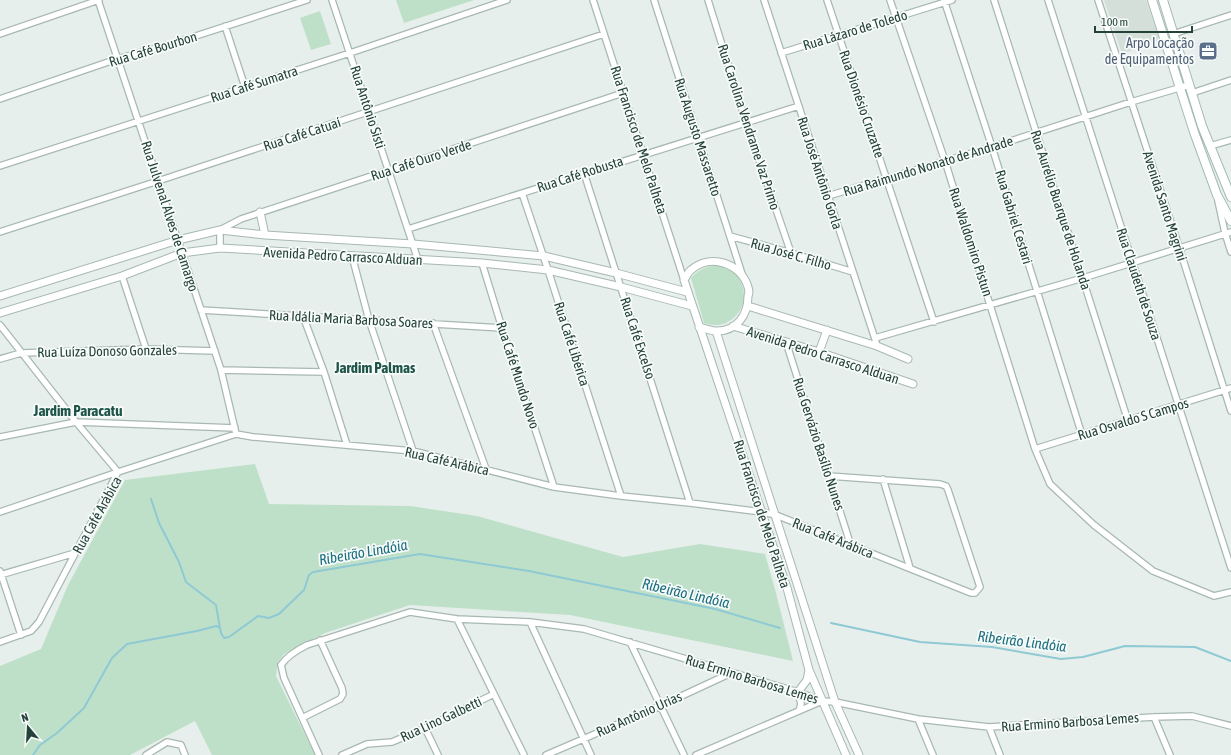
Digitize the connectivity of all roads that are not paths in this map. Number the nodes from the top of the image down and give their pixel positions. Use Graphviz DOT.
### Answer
graph roads {
  1 [pos="98,0"];
  2 [pos="307,0"];
  3 [pos="332,0"];
  4 [pos="507,0"];
  5 [pos="594,0"];
  6 [pos="654,0"];
  7 [pos="708,0"];
  8 [pos="764,0"];
  9 [pos="827,0"];
  10 [pos="890,0"];
  11 [pos="952,0"];
  12 [pos="994,0"];
  13 [pos="1048,0"];
  14 [pos="1098,0"];
  15 [pos="1152,0"];
  16 [pos="1163,0"];
  17 [pos="944,1"];
  18 [pos="1231,15"];
  19 [pos="895,17"];
  20 [pos="225,26"];
  21 [pos="0,34"];
  22 [pos="604,34"];
  23 [pos="1173,34"];
  24 [pos="839,36"];
  25 [pos="350,53"];
  26 [pos="782,53"];
  27 [pos="117,59"];
  28 [pos="1231,80"];
  29 [pos="1189,85"];
  30 [pos="245,87"];
  31 [pos="1181,87"];
  32 [pos="623,93"];
  33 [pos="1192,93"];
  34 [pos="0,99"];
  35 [pos="1130,102"];
  36 [pos="798,106"];
  37 [pos="369,111"];
  38 [pos="1086,117"];
  39 [pos="138,121"];
  40 [pos="746,122"];
  41 [pos="1037,133"];
  42 [pos="698,137"];
  43 [pos="1231,140"];
  44 [pos="1210,146"];
  45 [pos="992,147"];
  46 [pos="643,154"];
  47 [pos="945,161"];
  48 [pos="0,166"];
  49 [pos="389,171"];
  50 [pos="584,173"];
  51 [pos="887,178"];
  52 [pos="158,181"];
  53 [pos="522,193"];
  54 [pos="1217,195"];
  55 [pos="828,196"];
  56 [pos="1231,197"];
  57 [pos="260,212"];
  58 [pos="1231,221"];
  59 [pos="408,229"];
  60 [pos="220,230"];
  61 [pos="0,232"];
  62 [pos="1228,233"];
  63 [pos="265,235"];
  64 [pos="730,236"];
  65 [pos="178,240"];
  66 [pos="413,244"];
  67 [pos="1179,247"];
  68 [pos="220,248"];
  69 [pos="1231,252"];
  70 [pos="182,253"];
  71 [pos="791,253"];
  72 [pos="352,256"];
  73 [pos="544,256"];
  74 [pos="418,260"];
  75 [pos="1132,262"];
  76 [pos="482,263"];
  77 [pos="548,270"];
  78 [pos="853,272"];
  79 [pos="616,273"];
  80 [pos="742,274"];
  81 [pos="122,276"];
  82 [pos="1083,278"];
  83 [pos="684,280"];
  84 [pos="621,287"];
  85 [pos="1036,291"];
  86 [pos="687,292"];
  87 [pos="0,296"];
  88 [pos="991,305"];
  89 [pos="692,306"];
  90 [pos="748,306"];
  91 [pos="201,310"];
  92 [pos="0,313"];
  93 [pos="303,316"];
  94 [pos="369,320"];
  95 [pos="934,322"];
  96 [pos="433,323"];
  97 [pos="0,325"];
  98 [pos="733,326"];
  99 [pos="699,327"];
  100 [pos="502,328"];
  101 [pos="827,330"];
  102 [pos="716,332"];
  103 [pos="875,338"];
  104 [pos="786,342"];
  105 [pos="877,346"];
  106 [pos="146,349"];
  107 [pos="215,351"];
  108 [pos="819,352"];
  109 [pos="21,353"];
  110 [pos="0,359"];
  111 [pos="908,359"];
  112 [pos="221,370"];
  113 [pos="324,372"];
  114 [pos="913,384"];
  115 [pos="1231,388"];
  116 [pos="1224,390"];
  117 [pos="1179,404"];
  118 [pos="1231,411"];
  119 [pos="1128,421"];
  120 [pos="76,422"];
  121 [pos="236,431"];
  122 [pos="1082,435"];
  123 [pos="0,437"];
  124 [pos="347,445"];
  125 [pos="1035,449"];
  126 [pos="413,451"];
  127 [pos="486,469"];
  128 [pos="118,472"];
  129 [pos="829,476"];
  130 [pos="883,479"];
  131 [pos="554,487"];
  132 [pos="620,496"];
  133 [pos="690,503"];
  134 [pos="0,512"];
  135 [pos="762,512"];
  136 [pos="776,515"];
  137 [pos="851,546"];
  138 [pos="75,553"];
  139 [pos="910,568"];
  140 [pos="1231,568"];
  141 [pos="0,574"];
  142 [pos="1231,592"];
  143 [pos="457,619"];
  144 [pos="530,622"];
  145 [pos="21,635"];
  146 [pos="320,640"];
  147 [pos="0,642"];
  148 [pos="630,642"];
  149 [pos="809,670"];
  150 [pos="731,673"];
  151 [pos="798,692"];
  152 [pos="494,694"];
  153 [pos="822,701"];
  154 [pos="835,702"];
  155 [pos="660,706"];
  156 [pos="799,711"];
  157 [pos="1154,717"];
  158 [pos="302,718"];
  159 [pos="918,719"];
  160 [pos="1231,726"];
  161 [pos="989,727"];
  162 [pos="425,728"];
  163 [pos="582,739"];
  164 [pos="146,755"];
  165 [pos="185,755"];
  166 [pos="319,755"];
  167 [pos="342,755"];
  168 [pos="438,755"];
  169 [pos="524,755"];
  170 [pos="546,755"];
  171 [pos="591,755"];
  172 [pos="684,755"];
  173 [pos="696,755"];
  174 [pos="846,755"];
  175 [pos="859,755"];
  176 [pos="933,755"];
  177 [pos="1000,755"];
  178 [pos="1170,755"];
  1 -- 21 [label="street"];
  1 -- 27 [label="street, Rua Julvenal Alves de Camargo"];
  2 -- 20 [label="street, Rua Café Bourbon"];
  3 -- 25 [label="street, Rua Antônio Sisti"];
  4 -- 25 [label="street, Rua Café Sumatra"];
  5 -- 22 [label="street, Rua Francisco de Melo Palheta"];
  6 -- 42 [label="street, Rua Augusto Massaretto"];
  7 -- 40 [label="street, Rua Carolina Vendrame Vaz Primo"];
  8 -- 26 [label="street, Rua José Antônio Gorla"];
  9 -- 24 [label="street, Rua Dionésio Cruzatte"];
  10 -- 19 [label="street, Rua Waldomiro Pistun"];
  11 -- 17 [label="street, Rua Lázaro de Toledo"];
  12 -- 41 [label="street, Rua Aurélio Buarque de Holanda"];
  13 -- 38 [label="street, Rua Claudeth de Souza"];
  14 -- 35 [label="street, Avenida Santo Magrini"];
  15 -- 31 [label="main road"];
  16 -- 23 [label="main road"];
  17 -- 19 [label="street, Rua Lázaro de Toledo"];
  17 -- 45 [label="street, Rua Gabriel Cestari"];
  18 -- 23 [label="street"];
  19 -- 24 [label="street, Rua Lázaro de Toledo"];
  19 -- 47 [label="street, Rua Waldomiro Pistun"];
  20 -- 27 [label="street, Rua Café Bourbon"];
  20 -- 30 [label="street"];
  22 -- 32 [label="street, Rua Francisco de Melo Palheta"];
  22 -- 37 [label="street, Rua Café Catuaí"];
  23 -- 29 [label="main road"];
  24 -- 26 [label="street, Rua Lázaro de Toledo"];
  24 -- 51 [label="street, Rua Dionésio Cruzatte"];
  25 -- 30 [label="street, Rua Café Sumatra"];
  25 -- 37 [label="street, Rua Antônio Sisti"];
  26 -- 36 [label="street, Rua José Antônio Gorla"];
  27 -- 34 [label="street, Rua Café Bourbon"];
  27 -- 39 [label="street, Rua Julvenal Alves de Camargo"];
  28 -- 33 [label="street"];
  29 -- 31 [label="street, Rua Raimundo Nonato de Andrade"];
  29 -- 33 [label="main road"];
  30 -- 39 [label="street, Rua Café Sumatra"];
  31 -- 35 [label="street, Rua Raimundo Nonato de Andrade"];
  31 -- 54 [label="main road"];
  32 -- 46 [label="street, Rua Francisco de Melo Palheta"];
  32 -- 49 [label="street, Rua Café Ouro Verde"];
  33 -- 44 [label="main road"];
  35 -- 38 [label="street, Rua Raimundo Nonato de Andrade"];
  35 -- 67 [label="street, Avenida Santo Magrini"];
  36 -- 40 [label="street, Rua Café Robusta"];
  36 -- 55 [label="street, Rua José Antônio Gorla"];
  37 -- 49 [label="street, Rua Antônio Sisti"];
  37 -- 52 [label="street, Rua Café Catuaí"];
  38 -- 41 [label="street, Rua Raimundo Nonato de Andrade"];
  38 -- 75 [label="street, Rua Claudeth de Souza"];
  39 -- 48 [label="street, Rua Café Sumatra"];
  39 -- 52 [label="street, Rua Julvenal Alves de Camargo"];
  40 -- 42 [label="street, Rua Café Robusta"];
  40 -- 71 [label="street, Rua Carolina Vendrame Vaz Primo"];
  41 -- 45 [label="street, Rua Raimundo Nonato de Andrade"];
  41 -- 82 [label="street, Rua Aurélio Buarque de Holanda"];
  42 -- 46 [label="street, Rua Café Robusta"];
  42 -- 64 [label="street, Rua Augusto Massaretto"];
  43 -- 44 [label="street"];
  44 -- 56 [label="main road"];
  45 -- 47 [label="street, Rua Raimundo Nonato de Andrade"];
  45 -- 85 [label="street, Rua Gabriel Cestari"];
  46 -- 50 [label="street, Rua Café Robusta"];
  46 -- 83 [label="street, Rua Francisco de Melo Palheta"];
  47 -- 51 [label="street, Rua Raimundo Nonato de Andrade"];
  47 -- 88 [label="street, Rua Waldomiro Pistun"];
  49 -- 57 [label="street, Rua Café Ouro Verde"];
  49 -- 59 [label="street, Rua Antônio Sisti"];
  50 -- 53 [label="street, Rua Café Robusta"];
  50 -- 79 [label="street, Rua Café Excelso"];
  51 -- 55 [label="street, Rua Raimundo Nonato de Andrade"];
  51 -- 95 [label="street, Rua Dionésio Cruzatte"];
  52 -- 61 [label="street, Rua Café Catuaí"];
  52 -- 65 [label="street, Rua Julvenal Alves de Camargo"];
  53 -- 59 [label="street, Rua Café Robusta"];
  53 -- 73 [label="street, Rua Café Libérica"];
  54 -- 58 [label="main road"];
  54 -- 62 [label="street"];
  55 -- 78 [label="street, Rua José Antônio Gorla"];
  57 -- 60 [label="street, Rua Café Ouro Verde"];
  57 -- 63 [label="street"];
  59 -- 66 [label="street, Rua Antônio Sisti"];
  60 -- 63 [label="street, Avenida Pedro Carrasco Alduan"];
  60 -- 65 [label="street, Avenida Pedro Carrasco Alduan"];
  60 -- 68 [label="street"];
  62 -- 67 [label="street"];
  62 -- 69 [label="street"];
  63 -- 66 [label="street, Avenida Pedro Carrasco Alduan"];
  64 -- 71 [label="street, Rua José C. Filho"];
  64 -- 80 [label="street, Rua Augusto Massaretto"];
  65 -- 70 [label="street, Rua Julvenal Alves de Camargo"];
  65 -- 87 [label="street, Avenida Pedro Carrasco Alduan"];
  66 -- 73 [label="street, Avenida Pedro Carrasco Alduan"];
  66 -- 74 [label="street, Rua Antônio Sisti"];
  67 -- 75 [label="street"];
  67 -- 116 [label="street, Avenida Santo Magrini"];
  68 -- 70 [label="street, Avenida Pedro Carrasco Alduan"];
  68 -- 72 [label="street, Avenida Pedro Carrasco Alduan"];
  70 -- 81 [label="street, Avenida Pedro Carrasco Alduan"];
  70 -- 91 [label="street, Rua Julvenal Alves de Camargo"];
  71 -- 78 [label="street, Rua José C. Filho"];
  72 -- 74 [label="street, Avenida Pedro Carrasco Alduan"];
  72 -- 94 [label="street"];
  73 -- 77 [label="street, Rua Café Libérica"];
  73 -- 79 [label="street, Avenida Pedro Carrasco Alduan"];
  74 -- 76 [label="street, Avenida Pedro Carrasco Alduan"];
  75 -- 82 [label="street"];
  75 -- 117 [label="street, Rua Claudeth de Souza"];
  76 -- 77 [label="street, Avenida Pedro Carrasco Alduan"];
  76 -- 100 [label="street, Rua Café Mundo Novo"];
  77 -- 84 [label="street, Avenida Pedro Carrasco Alduan"];
  77 -- 132 [label="street, Rua Café Libérica"];
  78 -- 103 [label="street, Rua José Antônio Gorla"];
  79 -- 84 [label="street, Rua Café Excelso"];
  79 -- 86 [label="street, Avenida Pedro Carrasco Alduan"];
  80 -- 83 [label="street"];
  80 -- 90 [label="street"];
  81 -- 92 [label="street, Avenida Pedro Carrasco Alduan"];
  81 -- 106 [label="street"];
  82 -- 85 [label="street"];
  82 -- 119 [label="street, Rua Aurélio Buarque de Holanda"];
  83 -- 86 [label="street"];
  84 -- 89 [label="street, Avenida Pedro Carrasco Alduan"];
  84 -- 133 [label="street, Rua Café Excelso"];
  85 -- 88 [label="street"];
  85 -- 122 [label="street, Rua Gabriel Cestari"];
  86 -- 89 [label="street"];
  88 -- 95 [label="street"];
  88 -- 125 [label="street, Rua Waldomiro Pistun"];
  89 -- 99 [label="street"];
  90 -- 98 [label="street"];
  90 -- 101 [label="street, Avenida Pedro Carrasco Alduan"];
  91 -- 93 [label="street, Rua Idália Maria Barbosa Soares"];
  91 -- 107 [label="street, Rua Julvenal Alves de Camargo"];
  93 -- 94 [label="street, Rua Idália Maria Barbosa Soares"];
  93 -- 113 [label="street"];
  94 -- 96 [label="street, Rua Idália Maria Barbosa Soares"];
  94 -- 126 [label="street"];
  95 -- 103 [label="street"];
  96 -- 100 [label="street, Rua Idália Maria Barbosa Soares"];
  96 -- 127 [label="street"];
  97 -- 109 [label="street"];
  98 -- 102 [label="street"];
  98 -- 104 [label="street, Avenida Pedro Carrasco Alduan"];
  99 -- 102 [label="street"];
  99 -- 135 [label="street, Rua Francisco de Melo Palheta"];
  100 -- 131 [label="street, Rua Café Mundo Novo"];
  101 -- 105 [label="street, Avenida Pedro Carrasco Alduan"];
  101 -- 108 [label="street"];
  102 -- 136 [label="street, Rua Francisco de Melo Palheta"];
  103 -- 105 [label="street, Rua José Antônio Gorla"];
  104 -- 108 [label="street, Avenida Pedro Carrasco Alduan"];
  104 -- 129 [label="street, Rua Gervázio Basílio Nunes"];
  105 -- 111 [label="street, Avenida Pedro Carrasco Alduan"];
  106 -- 107 [label="street, Rua Luíza Donoso Gonzales"];
  106 -- 109 [label="street, Rua Luíza Donoso Gonzales"];
  107 -- 112 [label="street, Rua Julvenal Alves de Camargo"];
  108 -- 114 [label="street, Avenida Pedro Carrasco Alduan"];
  109 -- 110 [label="street, Rua Luíza Donoso Gonzales"];
  109 -- 120 [label="street"];
  112 -- 113 [label="street"];
  112 -- 121 [label="street, Rua Julvenal Alves de Camargo"];
  113 -- 124 [label="street"];
  115 -- 116 [label="street, Rua Osvaldo S Campos"];
  116 -- 117 [label="street, Rua Osvaldo S Campos"];
  116 -- 118 [label="street, Avenida Santo Magrini"];
  117 -- 119 [label="street, Rua Osvaldo S Campos"];
  117 -- 140 [label="street, Rua Claudeth de Souza"];
  119 -- 122 [label="street, Rua Osvaldo S Campos"];
  120 -- 121 [label="street"];
  120 -- 123 [label="street"];
  120 -- 128 [label="street"];
  121 -- 124 [label="street, Rua Café Arábica"];
  121 -- 128 [label="street, Rua Café Arábica"];
  122 -- 125 [label="street, Rua Osvaldo S Campos"];
  124 -- 126 [label="street, Rua Café Arábica"];
  125 -- 142 [label="street, Rua Waldomiro Pistun"];
  126 -- 127 [label="street, Rua Café Arábica"];
  127 -- 131 [label="street, Rua Café Arábica"];
  128 -- 134 [label="street"];
  128 -- 138 [label="street, Rua Café Arábica"];
  129 -- 130 [label="street"];
  129 -- 137 [label="street, Rua Gervázio Basílio Nunes"];
  130 -- 139 [label="street"];
  130 -- 139 [label="street, Rua Café Arábica"];
  131 -- 132 [label="street, Rua Café Arábica"];
  132 -- 133 [label="street, Rua Café Arábica"];
  133 -- 135 [label="street, Rua Café Arábica"];
  135 -- 136 [label="street, Rua Café Arábica"];
  135 -- 149 [label="street, Rua Francisco de Melo Palheta"];
  136 -- 137 [label="street, Rua Café Arábica"];
  136 -- 154 [label="street, Rua Francisco de Melo Palheta"];
  137 -- 139 [label="street, Rua Café Arábica"];
  138 -- 141 [label="street"];
  138 -- 145 [label="street, Rua Café Arábica"];
  141 -- 145 [label="street"];
  143 -- 144 [label="street, Rua Ermino Barbosa Lemes"];
  143 -- 146 [label="street, Rua Ermino Barbosa Lemes"];
  143 -- 152 [label="street"];
  144 -- 148 [label="street, Rua Ermino Barbosa Lemes"];
  144 -- 163 [label="street"];
  145 -- 147 [label="street, Rua Café Arábica"];
  146 -- 158 [label="street, Rua Ermino Barbosa Lemes"];
  146 -- 158 [label="street"];
  148 -- 150 [label="street, Rua Ermino Barbosa Lemes"];
  148 -- 155 [label="street"];
  149 -- 151 [label="street"];
  149 -- 153 [label="street, Rua Francisco de Melo Palheta"];
  150 -- 151 [label="street, Rua Ermino Barbosa Lemes"];
  150 -- 155 [label="street, Rua Antônio Urias"];
  151 -- 153 [label="street, Rua Ermino Barbosa Lemes"];
  151 -- 156 [label="street"];
  152 -- 162 [label="street, Rua Lino Galbetti"];
  152 -- 169 [label="street"];
  153 -- 154 [label="street, Rua Ermino Barbosa Lemes"];
  153 -- 156 [label="street"];
  153 -- 174 [label="street, Rua Francisco de Melo Palheta"];
  154 -- 159 [label="street, Rua Ermino Barbosa Lemes"];
  154 -- 175 [label="street, Rua Francisco de Melo Palheta"];
  155 -- 163 [label="street, Rua Antônio Urias"];
  155 -- 172 [label="street"];
  156 -- 173 [label="street"];
  157 -- 160 [label="street, Rua Ermino Barbosa Lemes"];
  157 -- 161 [label="street, Rua Ermino Barbosa Lemes"];
  157 -- 178 [label="street"];
  158 -- 166 [label="street"];
  159 -- 161 [label="street, Rua Ermino Barbosa Lemes"];
  159 -- 176 [label="street"];
  161 -- 177 [label="street"];
  162 -- 167 [label="street, Rua Lino Galbetti"];
  162 -- 168 [label="street"];
  163 -- 170 [label="street, Rua Antônio Urias"];
  163 -- 171 [label="street"];
  164 -- 165 [label="street"];
}
